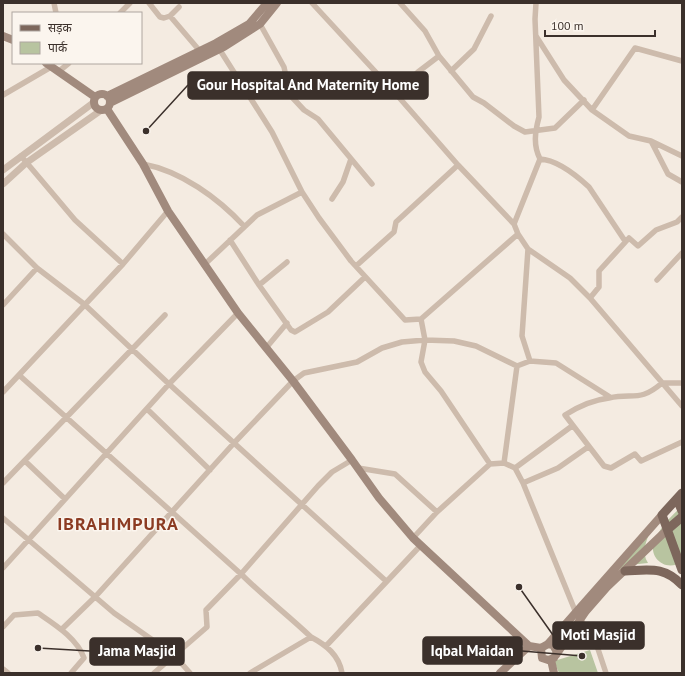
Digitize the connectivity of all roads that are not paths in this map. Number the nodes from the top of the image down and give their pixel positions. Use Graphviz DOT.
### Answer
graph roads {
  1 [pos="130,3"];
  2 [pos="149,3"];
  3 [pos="267,3"];
  4 [pos="277,3"];
  5 [pos="312,3"];
  6 [pos="400,3"];
  7 [pos="536,3"];
  8 [pos="179,7"];
  9 [pos="121,12"];
  10 [pos="170,16"];
  11 [pos="491,16"];
  12 [pos="260,24"];
  13 [pos="536,36"];
  14 [pos="218,46"];
  15 [pos="199,50"];
  16 [pos="440,56"];
  17 [pos="682,61"];
  18 [pos="67,64"];
  19 [pos="49,65"];
  20 [pos="451,71"];
  21 [pos="58,72"];
  22 [pos="396,94"];
  23 [pos="3,95"];
  24 [pos="94,100"];
  25 [pos="584,100"];
  26 [pos="106,104"];
  27 [pos="592,110"];
  28 [pos="535,130"];
  29 [pos="651,141"];
  30 [pos="21,156"];
  31 [pos="682,156"];
  32 [pos="351,159"];
  33 [pos="540,159"];
  34 [pos="26,163"];
  35 [pos="143,164"];
  36 [pos="458,165"];
  37 [pos="3,170"];
  38 [pos="682,182"];
  39 [pos="3,184"];
  40 [pos="372,184"];
  41 [pos="302,192"];
  42 [pos="332,199"];
  43 [pos="168,211"];
  44 [pos="682,217"];
  45 [pos="514,224"];
  46 [pos="244,226"];
  47 [pos="3,234"];
  48 [pos="518,234"];
  49 [pos="230,240"];
  50 [pos="626,241"];
  51 [pos="528,249"];
  52 [pos="682,253"];
  53 [pos="287,262"];
  54 [pos="123,264"];
  55 [pos="204,264"];
  56 [pos="356,266"];
  57 [pos="36,268"];
  58 [pos="365,277"];
  59 [pos="657,280"];
  60 [pos="259,285"];
  61 [pos="590,298"];
  62 [pos="84,304"];
  63 [pos="3,305"];
  64 [pos="238,313"];
  65 [pos="165,316"];
  66 [pos="421,319"];
  67 [pos="287,323"];
  68 [pos="425,340"];
  69 [pos="266,348"];
  70 [pos="133,349"];
  71 [pos="530,361"];
  72 [pos="517,366"];
  73 [pos="19,375"];
  74 [pos="293,381"];
  75 [pos="662,383"];
  76 [pos="682,383"];
  77 [pos="169,384"];
  78 [pos="3,392"];
  79 [pos="610,397"];
  80 [pos="682,406"];
  81 [pos="147,409"];
  82 [pos="66,418"];
  83 [pos="572,426"];
  84 [pos="682,442"];
  85 [pos="234,443"];
  86 [pos="588,447"];
  87 [pos="106,454"];
  88 [pos="352,460"];
  89 [pos="25,461"];
  90 [pos="504,462"];
  91 [pos="490,464"];
  92 [pos="358,468"];
  93 [pos="515,468"];
  94 [pos="210,470"];
  95 [pos="3,483"];
  96 [pos="523,483"];
  97 [pos="679,496"];
  98 [pos="65,499"];
  99 [pos="303,505"];
  100 [pos="682,510"];
  101 [pos="437,512"];
  102 [pos="172,513"];
  103 [pos="662,515"];
  104 [pos="682,517"];
  105 [pos="3,518"];
  106 [pos="668,529"];
  107 [pos="413,538"];
  108 [pos="28,540"];
  109 [pos="421,545"];
  110 [pos="3,568"];
  111 [pos="682,570"];
  112 [pos="625,572"];
  113 [pos="241,574"];
  114 [pos="386,581"];
  115 [pos="682,585"];
  116 [pos="96,596"];
  117 [pos="576,613"];
  118 [pos="581,620"];
  119 [pos="3,628"];
  120 [pos="62,629"];
  121 [pos="311,637"];
  122 [pos="548,644"];
  123 [pos="326,646"];
  124 [pos="529,646"];
  125 [pos="541,648"];
  126 [pos="174,655"];
  127 [pos="554,658"];
  128 [pos="3,669"];
  129 [pos="8,673"];
  130 [pos="71,673"];
  131 [pos="154,673"];
  132 [pos="190,673"];
  133 [pos="250,673"];
  134 [pos="342,673"];
  135 [pos="500,673"];
  136 [pos="554,673"];
  137 [pos="606,673"];
  1 -- 9 [label="street"];
  2 -- 10 [label="street"];
  3 -- 14 [label="main road"];
  4 -- 12 [label="main road"];
  5 -- 22 [label="street"];
  6 -- 16 [label="street"];
  7 -- 13 [label="street"];
  8 -- 10 [label="street"];
  10 -- 15 [label="street"];
  11 -- 20 [label="street"];
  12 -- 14 [label="main road"];
  12 -- 32 [label="street"];
  13 -- 25 [label="street"];
  13 -- 28 [label="street"];
  14 -- 15 [label="main road"];
  14 -- 26 [label="main road"];
  14 -- 41 [label="street"];
  15 -- 26 [label="main road"];
  16 -- 20 [label="street"];
  16 -- 22 [label="street"];
  17 -- 27 [label="street"];
  18 -- 21 [label="street"];
  19 -- 21 [label="main road"];
  19 -- 23 [label="street"];
  20 -- 28 [label="street"];
  21 -- 24 [label="main road"];
  22 -- 36 [label="street"];
  24 -- 26 [label="main road"];
  24 -- 26 [label="main road"];
  24 -- 30 [label="street"];
  25 -- 27 [label="street"];
  25 -- 28 [label="street"];
  26 -- 34 [label="street"];
  26 -- 35 [label="main road"];
  27 -- 29 [label="street"];
  28 -- 33 [label="street"];
  29 -- 31 [label="street"];
  29 -- 38 [label="street"];
  30 -- 34 [label="street"];
  30 -- 37 [label="street"];
  32 -- 40 [label="street"];
  32 -- 42 [label="street"];
  33 -- 45 [label="street"];
  33 -- 50 [label="street"];
  34 -- 39 [label="street"];
  34 -- 54 [label="street"];
  35 -- 43 [label="main road"];
  35 -- 46 [label="street"];
  36 -- 45 [label="street"];
  36 -- 56 [label="street"];
  41 -- 46 [label="street"];
  41 -- 56 [label="street"];
  43 -- 54 [label="street"];
  43 -- 55 [label="main road"];
  44 -- 50 [label="street"];
  45 -- 48 [label="street"];
  46 -- 49 [label="street"];
  47 -- 57 [label="street"];
  48 -- 51 [label="street"];
  48 -- 66 [label="street"];
  49 -- 55 [label="street"];
  49 -- 60 [label="street"];
  50 -- 61 [label="street"];
  51 -- 61 [label="street"];
  51 -- 71 [label="street"];
  52 -- 59 [label="street"];
  53 -- 60 [label="street"];
  54 -- 62 [label="street"];
  55 -- 64 [label="main road"];
  56 -- 58 [label="street"];
  57 -- 62 [label="street"];
  57 -- 63 [label="street"];
  58 -- 66 [label="street"];
  58 -- 67 [label="street"];
  60 -- 67 [label="street"];
  61 -- 75 [label="street"];
  62 -- 70 [label="street"];
  62 -- 73 [label="street"];
  64 -- 69 [label="main road"];
  64 -- 77 [label="street"];
  65 -- 70 [label="street"];
  66 -- 68 [label="street"];
  67 -- 69 [label="street"];
  68 -- 72 [label="street"];
  68 -- 74 [label="street"];
  68 -- 91 [label="street"];
  69 -- 74 [label="main road"];
  70 -- 77 [label="street"];
  70 -- 82 [label="street"];
  71 -- 72 [label="street"];
  71 -- 79 [label="street"];
  72 -- 90 [label="street"];
  73 -- 78 [label="street"];
  73 -- 82 [label="street"];
  74 -- 85 [label="street"];
  74 -- 88 [label="main road"];
  75 -- 76 [label="street"];
  75 -- 79 [label="street"];
  75 -- 80 [label="street"];
  77 -- 81 [label="street"];
  77 -- 85 [label="street"];
  79 -- 83 [label="street"];
  81 -- 87 [label="street"];
  81 -- 94 [label="street"];
  82 -- 87 [label="street"];
  82 -- 89 [label="street"];
  83 -- 86 [label="street"];
  83 -- 93 [label="street"];
  84 -- 86 [label="street"];
  85 -- 94 [label="street"];
  85 -- 99 [label="street"];
  86 -- 96 [label="street"];
  87 -- 98 [label="street"];
  87 -- 102 [label="street"];
  88 -- 92 [label="main road"];
  88 -- 99 [label="street"];
  89 -- 95 [label="street"];
  89 -- 98 [label="street"];
  90 -- 91 [label="street"];
  90 -- 93 [label="street"];
  91 -- 101 [label="street"];
  92 -- 101 [label="street"];
  92 -- 107 [label="main road"];
  93 -- 96 [label="street"];
  94 -- 102 [label="street"];
  96 -- 117 [label="street"];
  97 -- 100 [label="main road"];
  97 -- 103 [label="main road"];
  98 -- 108 [label="street"];
  99 -- 113 [label="street"];
  99 -- 114 [label="street"];
  101 -- 107 [label="street"];
  102 -- 113 [label="street"];
  102 -- 116 [label="street"];
  103 -- 106 [label="main road"];
  103 -- 117 [label="main road"];
  104 -- 106 [label="main road"];
  105 -- 108 [label="street"];
  106 -- 111 [label="main road"];
  106 -- 112 [label="main road"];
  107 -- 109 [label="main road"];
  108 -- 110 [label="street"];
  108 -- 116 [label="street"];
  109 -- 114 [label="street"];
  109 -- 124 [label="main road"];
  112 -- 115 [label="main road"];
  112 -- 118 [label="main road"];
  113 -- 121 [label="street"];
  113 -- 126 [label="street"];
  114 -- 123 [label="street"];
  116 -- 120 [label="street"];
  116 -- 126 [label="street"];
  117 -- 122 [label="main road"];
  118 -- 127 [label="main road"];
  118 -- 137 [label="street"];
  119 -- 120 [label="street"];
  120 -- 130 [label="street"];
  121 -- 123 [label="street"];
  121 -- 133 [label="street"];
  122 -- 125 [label="main road"];
  122 -- 127 [label="main road"];
  123 -- 134 [label="street"];
  124 -- 125 [label="main road"];
  124 -- 135 [label="main road"];
  125 -- 127 [label="main road"];
  126 -- 131 [label="street"];
  126 -- 132 [label="street"];
  127 -- 136 [label="main road"];
  128 -- 129 [label="street"];
}
